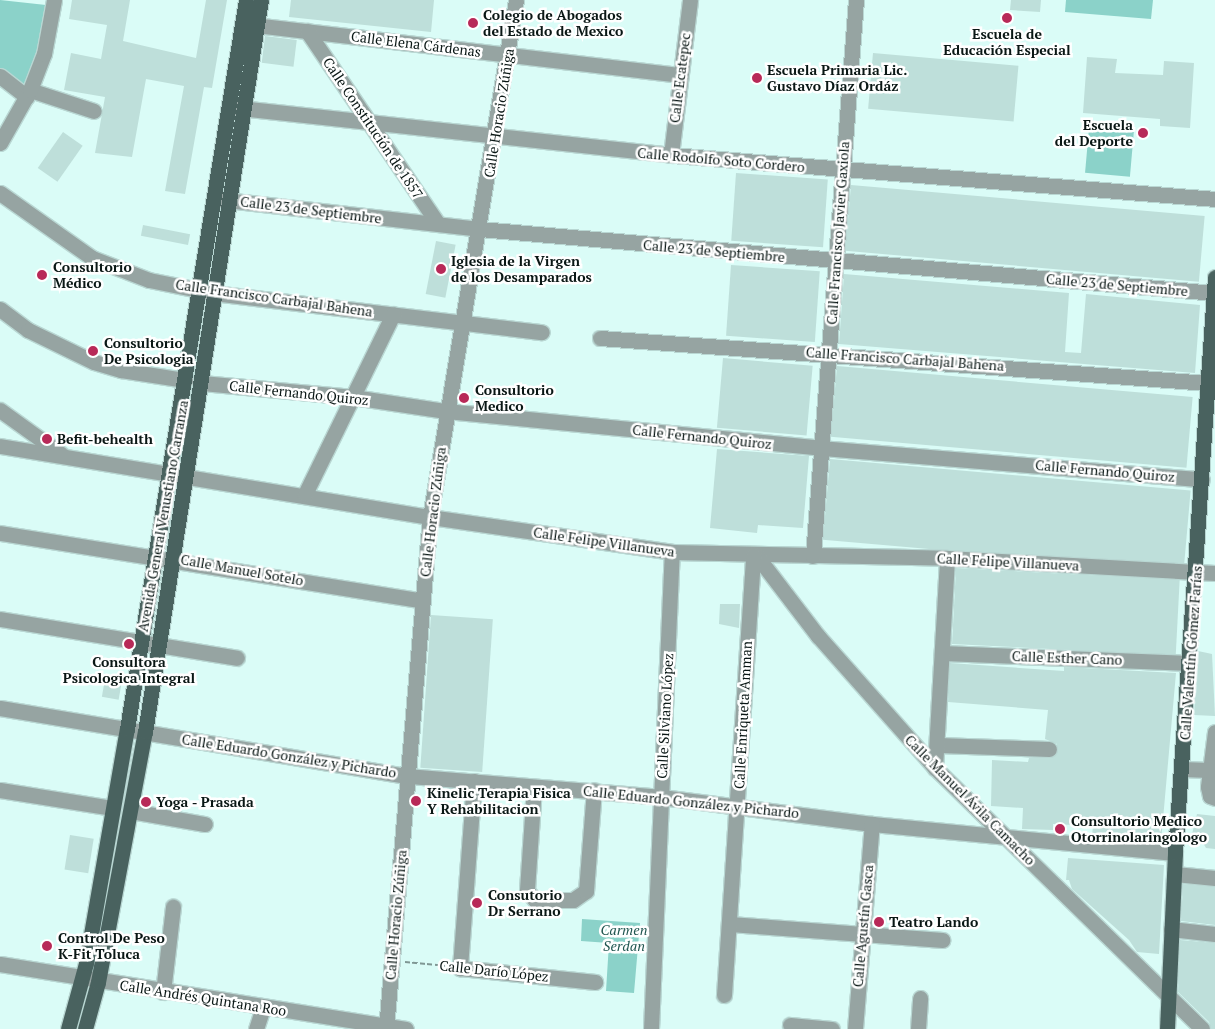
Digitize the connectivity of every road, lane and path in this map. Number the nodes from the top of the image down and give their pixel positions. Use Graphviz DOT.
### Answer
graph roads {
  1 [pos="54,0"];
  2 [pos="246,0"];
  3 [pos="261,0"];
  4 [pos="516,0"];
  5 [pos="690,0"];
  6 [pos="856,0"];
  7 [pos="249,24"];
  8 [pos="307,31"];
  9 [pos="508,55"];
  10 [pos="680,75"];
  11 [pos="0,76"];
  12 [pos="29,93"];
  13 [pos="236,107"];
  14 [pos="94,111"];
  15 [pos="370,123"];
  16 [pos="495,137"];
  17 [pos="0,143"];
  18 [pos="671,155"];
  19 [pos="843,171"];
  20 [pos="0,193"];
  21 [pos="213,199"];
  22 [pos="1215,199"];
  23 [pos="229,200"];
  24 [pos="438,224"];
  25 [pos="480,229"];
  26 [pos="836,262"];
  27 [pos="1215,277"];
  28 [pos="206,292"];
  29 [pos="1215,293"];
  30 [pos="0,308"];
  31 [pos="393,314"];
  32 [pos="462,320"];
  33 [pos="542,332"];
  34 [pos="600,338"];
  35 [pos="828,353"];
  36 [pos="186,380"];
  37 [pos="202,383"];
  38 [pos="1209,383"];
  39 [pos="353,397"];
  40 [pos="0,410"];
  41 [pos="446,411"];
  42 [pos="0,446"];
  43 [pos="821,448"];
  44 [pos="64,456"];
  45 [pos="170,473"];
  46 [pos="188,476"];
  47 [pos="1202,479"];
  48 [pos="305,494"];
  49 [pos="430,517"];
  50 [pos="0,532"];
  51 [pos="672,552"];
  52 [pos="157,555"];
  53 [pos="754,555"];
  54 [pos="813,556"];
  55 [pos="174,558"];
  56 [pos="947,558"];
  57 [pos="1197,572"];
  58 [pos="1215,572"];
  59 [pos="423,601"];
  60 [pos="0,619"];
  61 [pos="142,641"];
  62 [pos="160,643"];
  63 [pos="944,653"];
  64 [pos="237,658"];
  65 [pos="1190,662"];
  66 [pos="0,708"];
  67 [pos="127,729"];
  68 [pos="145,732"];
  69 [pos="1215,732"];
  70 [pos="939,745"];
  71 [pos="1049,749"];
  72 [pos="936,768"];
  73 [pos="1182,769"];
  74 [pos="1209,770"];
  75 [pos="408,776"];
  76 [pos="474,781"];
  77 [pos="534,787"];
  78 [pos="0,790"];
  79 [pos="594,790"];
  80 [pos="661,797"];
  81 [pos="1215,798"];
  82 [pos="737,806"];
  83 [pos="112,808"];
  84 [pos="131,811"];
  85 [pos="205,824"];
  86 [pos="872,824"];
  87 [pos="1006,838"];
  88 [pos="1175,853"];
  89 [pos="1175,874"];
  90 [pos="1215,878"];
  91 [pos="173,907"];
  92 [pos="730,924"];
  93 [pos="1171,929"];
  94 [pos="863,934"];
  95 [pos="1215,934"];
  96 [pos="942,940"];
  97 [pos="393,961"];
  98 [pos="0,964"];
  99 [pos="460,968"];
  100 [pos="83,978"];
  101 [pos="98,982"];
  102 [pos="595,982"];
  103 [pos="163,992"];
  104 [pos="724,995"];
  105 [pos="1169,996"];
  106 [pos="920,998"];
  107 [pos="263,1007"];
  108 [pos="790,1024"];
  109 [pos="387,1027"];
  110 [pos="68,1029"];
  111 [pos="85,1029"];
  112 [pos="256,1029"];
  113 [pos="406,1029"];
  114 [pos="651,1029"];
  115 [pos="832,1029"];
  116 [pos="855,1029"];
  117 [pos="918,1029"];
  118 [pos="1167,1029"];
  119 [pos="1202,1029"];
  1 -- 12 [label="street"];
  2 -- 7 [label="main road, Avenida General Venustiano Carranza"];
  3 -- 7 [label="main road, Avenida General Venustiano Carranza"];
  4 -- 9 [label="street, Calle Horacio Zúñiga"];
  5 -- 10 [label="street, Calle Ecatepec"];
  6 -- 19 [label="street, Calle Francisco Javier Gaxiola"];
  7 -- 8 [label="street, Calle Elena Cárdenas"];
  7 -- 13 [label="main road, Avenida General Venustiano Carranza"];
  8 -- 9 [label="street, Calle Elena Cárdenas"];
  8 -- 15 [label="street, Calle Constitución de 1857"];
  9 -- 10 [label="street, Calle Elena Cárdenas"];
  9 -- 16 [label="street, Calle Horacio Zúñiga"];
  10 -- 18 [label="street, Calle Ecatepec"];
  11 -- 12 [label="street"];
  12 -- 14 [label="street"];
  12 -- 17 [label="street"];
  13 -- 15 [label="street, Calle Rodolfo Soto Cordero"];
  13 -- 21 [label="main road, Avenida General Venustiano Carranza"];
  13 -- 23 [label="main road, Avenida General Venustiano Carranza"];
  15 -- 16 [label="street, Calle Rodolfo Soto Cordero"];
  15 -- 24 [label="street, Calle Constitución de 1857"];
  16 -- 18 [label="street, Calle Rodolfo Soto Cordero"];
  16 -- 25 [label="street, Calle Horacio Zúñiga"];
  18 -- 19 [label="street, Calle Rodolfo Soto Cordero"];
  19 -- 22 [label="street, Calle Rodolfo Soto Cordero"];
  19 -- 26 [label="street, Calle Francisco Javier Gaxiola"];
  20 -- 28 [label="street, Calle Francisco Carbajal Bahena"];
  21 -- 23 [label="street, Calle 23 de Septiembre"];
  21 -- 28 [label="main road, Avenida General Venustiano Carranza"];
  23 -- 24 [label="street, Calle 23 de Septiembre"];
  23 -- 28 [label="main road, Avenida General Venustiano Carranza"];
  24 -- 25 [label="street, Calle 23 de Septiembre"];
  25 -- 26 [label="street, Calle 23 de Septiembre"];
  25 -- 32 [label="street, Calle Horacio Zúñiga"];
  26 -- 29 [label="street, Calle 23 de Septiembre"];
  26 -- 35 [label="street, Calle Francisco Javier Gaxiola"];
  27 -- 29 [label="main road, Calle Valentín Gómez Farías"];
  28 -- 31 [label="street, Calle Francisco Carbajal Bahena"];
  28 -- 36 [label="main road, Avenida General Venustiano Carranza"];
  28 -- 37 [label="main road, Avenida General Venustiano Carranza"];
  29 -- 38 [label="main road, Calle Valentín Gómez Farías"];
  30 -- 36 [label="street"];
  31 -- 32 [label="street, Calle Francisco Carbajal Bahena"];
  31 -- 39 [label="street"];
  32 -- 33 [label="street, Calle Francisco Carbajal Bahena"];
  32 -- 41 [label="street, Calle Horacio Zúñiga"];
  34 -- 35 [label="street, Calle Francisco Carbajal Bahena"];
  35 -- 38 [label="street, Calle Francisco Carbajal Bahena"];
  35 -- 43 [label="street, Calle Francisco Javier Gaxiola"];
  36 -- 45 [label="main road, Avenida General Venustiano Carranza"];
  37 -- 39 [label="street, Calle Fernando Quiroz"];
  37 -- 46 [label="main road, Avenida General Venustiano Carranza"];
  38 -- 47 [label="main road, Calle Valentín Gómez Farías"];
  39 -- 41 [label="street, Calle Fernando Quiroz"];
  39 -- 48 [label="street"];
  40 -- 44 [label="street"];
  41 -- 43 [label="street, Calle Fernando Quiroz"];
  41 -- 49 [label="street, Calle Horacio Zúñiga"];
  42 -- 44 [label="street, Calle Felipe Villanueva"];
  43 -- 47 [label="street, Calle Fernando Quiroz"];
  43 -- 54 [label="street, Calle Francisco Javier Gaxiola"];
  44 -- 45 [label="street, Calle Felipe Villanueva"];
  45 -- 46 [label="street, Calle Felipe Villanueva"];
  45 -- 52 [label="main road, Avenida General Venustiano Carranza"];
  46 -- 48 [label="street, Calle Felipe Villanueva"];
  46 -- 55 [label="main road, Avenida General Venustiano Carranza"];
  47 -- 57 [label="main road, Calle Valentín Gómez Farías"];
  48 -- 49 [label="street, Calle Felipe Villanueva"];
  49 -- 51 [label="street, Calle Felipe Villanueva"];
  49 -- 59 [label="street, Calle Horacio Zúñiga"];
  50 -- 52 [label="street, Calle Manuel Sotelo"];
  51 -- 53 [label="street, Calle Felipe Villanueva"];
  51 -- 80 [label="street, Calle Silviano López"];
  52 -- 55 [label="street, Calle Manuel Sotelo"];
  52 -- 61 [label="main road, Avenida General Venustiano Carranza"];
  53 -- 54 [label="street, Calle Felipe Villanueva"];
  53 -- 72 [label="street, Calle Manuel Ávila Camacho"];
  53 -- 82 [label="street, Calle Enriqueta Amman"];
  54 -- 56 [label="street, Calle Felipe Villanueva"];
  55 -- 59 [label="street, Calle Manuel Sotelo"];
  55 -- 62 [label="main road, Avenida General Venustiano Carranza"];
  56 -- 57 [label="street, Calle Felipe Villanueva"];
  56 -- 63 [label="street"];
  57 -- 58 [label="street, Calle Felipe Villanueva"];
  57 -- 65 [label="main road, Calle Valentín Gómez Farías"];
  59 -- 75 [label="street, Calle Horacio Zúñiga"];
  60 -- 61 [label="street"];
  61 -- 62 [label="street"];
  61 -- 67 [label="main road, Avenida General Venustiano Carranza"];
  62 -- 64 [label="street"];
  62 -- 68 [label="main road, Avenida General Venustiano Carranza"];
  63 -- 65 [label="street, Calle Esther Cano"];
  63 -- 70 [label="street"];
  65 -- 73 [label="main road, Calle Valentín Gómez Farías"];
  66 -- 67 [label="street, Calle Eduardo González y Pichardo"];
  67 -- 68 [label="street, Calle Eduardo González y Pichardo"];
  67 -- 83 [label="main road, Avenida General Venustiano Carranza"];
  68 -- 75 [label="street, Calle Eduardo González y Pichardo"];
  68 -- 84 [label="main road, Avenida General Venustiano Carranza"];
  69 -- 74 [label="street"];
  70 -- 71 [label="street"];
  70 -- 72 [label="street"];
  72 -- 87 [label="street, Calle Manuel Ávila Camacho"];
  73 -- 74 [label="street"];
  73 -- 88 [label="main road, Calle Valentín Gómez Farías"];
  74 -- 81 [label="street"];
  75 -- 76 [label="street, Calle Eduardo González y Pichardo"];
  75 -- 97 [label="street, Calle Horacio Zúñiga"];
  76 -- 77 [label="street, Calle Eduardo González y Pichardo"];
  76 -- 99 [label="street"];
  77 -- 79 [label="street, Calle Eduardo González y Pichardo"];
  77 -- 79 [label="street"];
  78 -- 83 [label="street"];
  79 -- 80 [label="street, Calle Eduardo González y Pichardo"];
  80 -- 82 [label="street, Calle Eduardo González y Pichardo"];
  80 -- 114 [label="street, Calle Silviano López"];
  82 -- 86 [label="street, Calle Eduardo González y Pichardo"];
  82 -- 92 [label="street, Calle Enriqueta Amman"];
  83 -- 100 [label="main road, Avenida General Venustiano Carranza"];
  84 -- 85 [label="street"];
  84 -- 101 [label="main road, Avenida General Venustiano Carranza"];
  86 -- 87 [label="street, Calle Eduardo González y Pichardo"];
  86 -- 94 [label="street, Calle Agustín Gasca"];
  87 -- 88 [label="street, Calle Eduardo González y Pichardo"];
  87 -- 105 [label="street, Calle Manuel Ávila Camacho"];
  88 -- 89 [label="main road, Calle Valentín Gómez Farías"];
  89 -- 90 [label="street"];
  89 -- 93 [label="main road, Calle Valentín Gómez Farías"];
  91 -- 103 [label="street"];
  92 -- 94 [label="street"];
  92 -- 104 [label="street, Calle Enriqueta Amman"];
  93 -- 95 [label="street"];
  93 -- 105 [label="main road, Calle Valentín Gómez Farías"];
  94 -- 96 [label="street"];
  94 -- 116 [label="street, Calle Agustín Gasca"];
  97 -- 99 [label="path, Calle Darío López"];
  97 -- 109 [label="street, Calle Horacio Zúñiga"];
  98 -- 100 [label="street, Calle Andrés Quintana Roo"];
  99 -- 102 [label="street, Calle Darío López"];
  100 -- 101 [label="street, Calle Andrés Quintana Roo"];
  100 -- 110 [label="main road, Avenida General Venustiano Carranza"];
  101 -- 103 [label="street, Calle Andrés Quintana Roo"];
  101 -- 111 [label="main road, Avenida General Venustiano Carranza"];
  103 -- 107 [label="street, Calle Andrés Quintana Roo"];
  105 -- 118 [label="main road, Calle Valentín Gómez Farías"];
  105 -- 119 [label="street, Calle Manuel Ávila Camacho"];
  106 -- 117 [label="street"];
  107 -- 109 [label="street, Calle Andrés Quintana Roo"];
  107 -- 112 [label="street"];
  108 -- 115 [label="street"];
  109 -- 113 [label="street, Calle Andrés Quintana Roo"];
}
